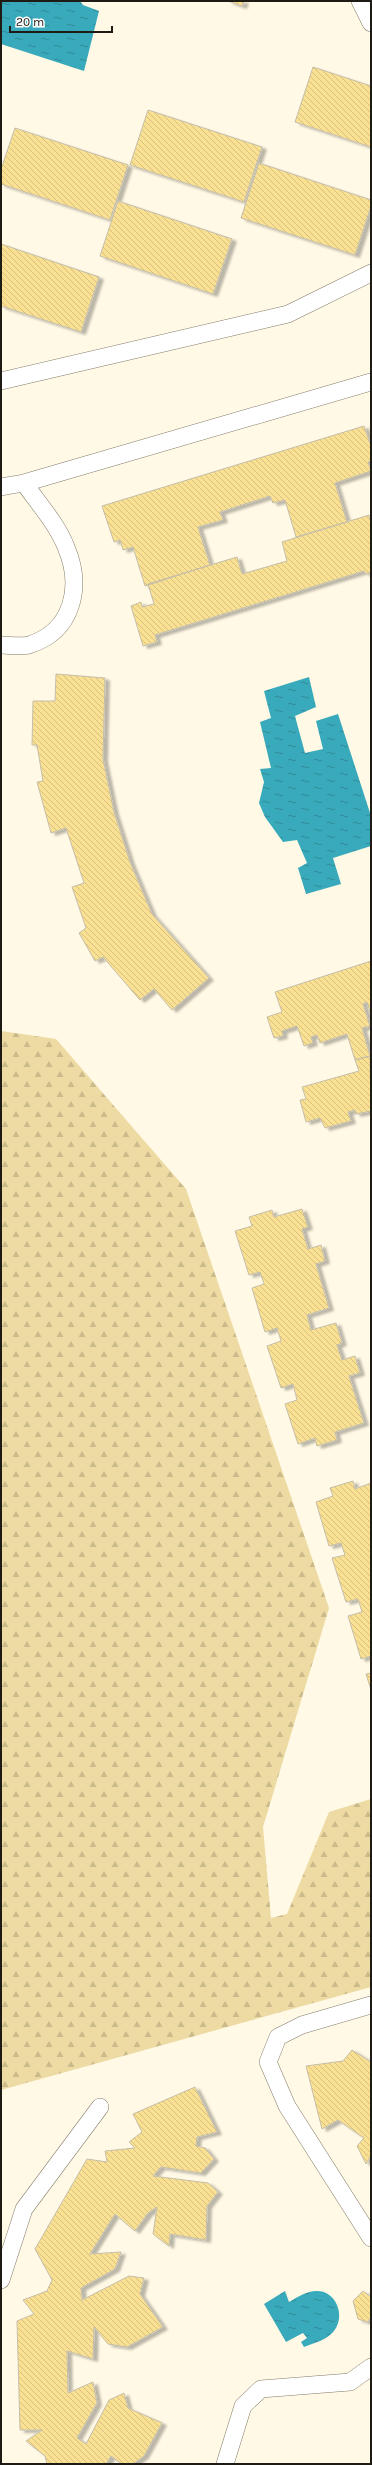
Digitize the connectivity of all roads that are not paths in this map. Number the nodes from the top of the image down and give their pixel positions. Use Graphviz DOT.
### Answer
graph roads {
  1 [pos="360,1"];
  2 [pos="371,23"];
  3 [pos="371,273"];
  4 [pos="1,381"];
  5 [pos="371,382"];
  6 [pos="24,483"];
  7 [pos="1,487"];
  8 [pos="1,645"];
  9 [pos="371,2005"];
  10 [pos="100,2107"];
  11 [pos="371,2238"];
  12 [pos="1,2280"];
  13 [pos="371,2367"];
  14 [pos="225,2464"];
  1 -- 2 [label="lane"];
  3 -- 4 [label="lane"];
  5 -- 6 [label="lane"];
  6 -- 7 [label="lane"];
  6 -- 8 [label="lane"];
  9 -- 11 [label="lane"];
  10 -- 12 [label="lane"];
  13 -- 14 [label="lane"];
}
